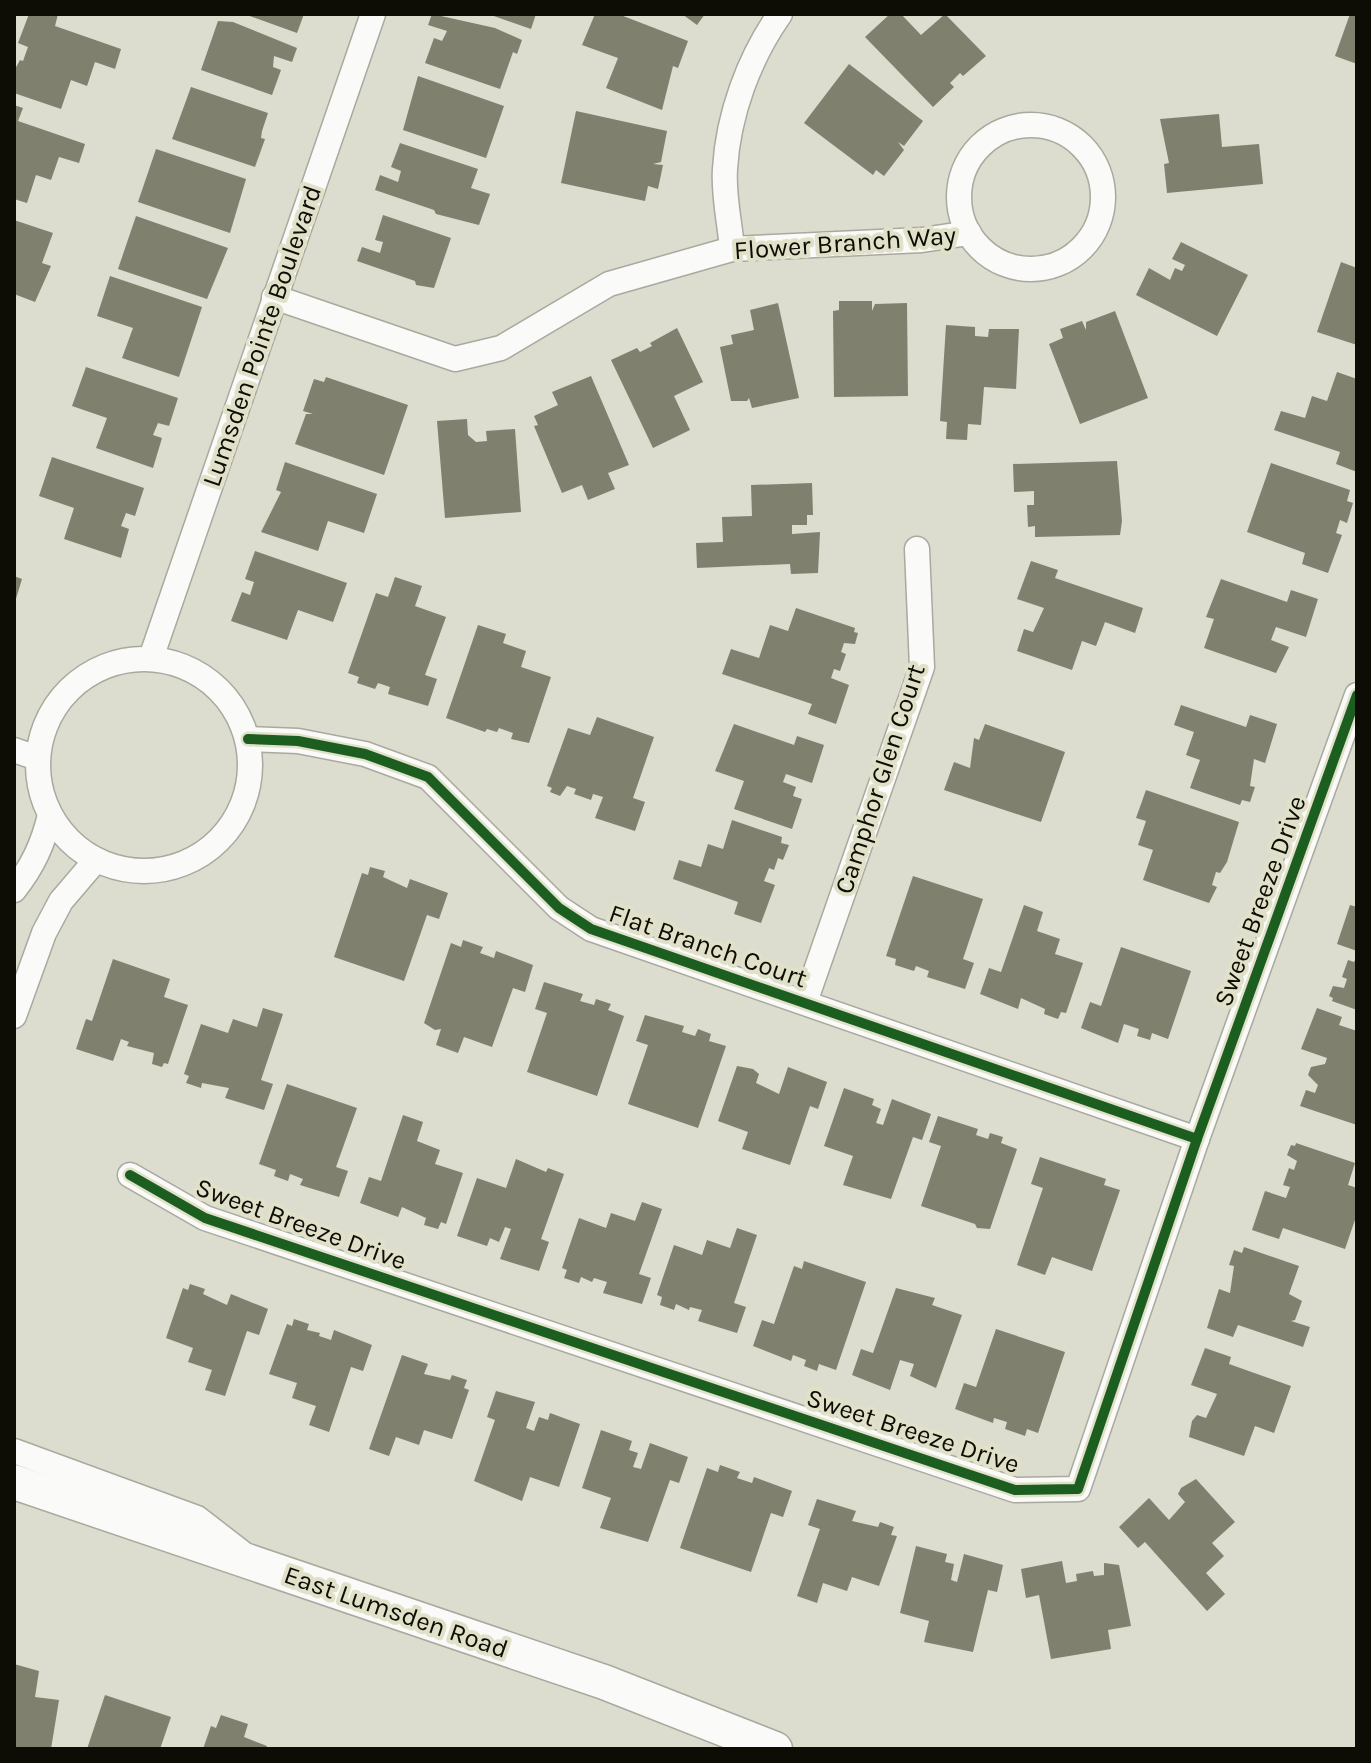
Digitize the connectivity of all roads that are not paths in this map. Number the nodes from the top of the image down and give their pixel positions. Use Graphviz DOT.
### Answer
graph roads {
  1 [pos="373,14"];
  2 [pos="780,14"];
  3 [pos="969,233"];
  4 [pos="732,249"];
  5 [pos="274,297"];
  6 [pos="917,549"];
  7 [pos="151,658"];
  8 [pos="1357,695"];
  9 [pos="248,739"];
  10 [pos="14,750"];
  11 [pos="37,758"];
  12 [pos="50,815"];
  13 [pos="96,860"];
  14 [pos="14,890"];
  15 [pos="805,1002"];
  16 [pos="14,1016"];
  17 [pos="1197,1139"];
  18 [pos="130,1175"];
  19 [pos="14,1451"];
  20 [pos="14,1482"];
  21 [pos="259,1565"];
  22 [pos="775,1749"];
  1 -- 5 [label="street, Lumsden Pointe Boulevard"];
  2 -- 4 [label="street"];
  3 -- 3 [label="street, Flower Branch Way"];
  3 -- 4 [label="street, Flower Branch Way"];
  4 -- 5 [label="street, Flower Branch Way"];
  5 -- 7 [label="street, Lumsden Pointe Boulevard"];
  6 -- 15 [label="street, Camphor Glen Court"];
  7 -- 9 [label="street"];
  7 -- 11 [label="street"];
  8 -- 17 [label="street, Sweet Breeze Drive"];
  9 -- 13 [label="street"];
  9 -- 15 [label="street, Flat Branch Court"];
  10 -- 11 [label="street"];
  11 -- 12 [label="street"];
  12 -- 13 [label="street"];
  12 -- 14 [label="street"];
  13 -- 16 [label="street"];
  15 -- 17 [label="street, Flat Branch Court"];
  17 -- 18 [label="street, Sweet Breeze Drive"];
  19 -- 21 [label="street"];
  20 -- 21 [label="street, East Lumsden Road"];
  21 -- 22 [label="street, East Lumsden Road"];
}
